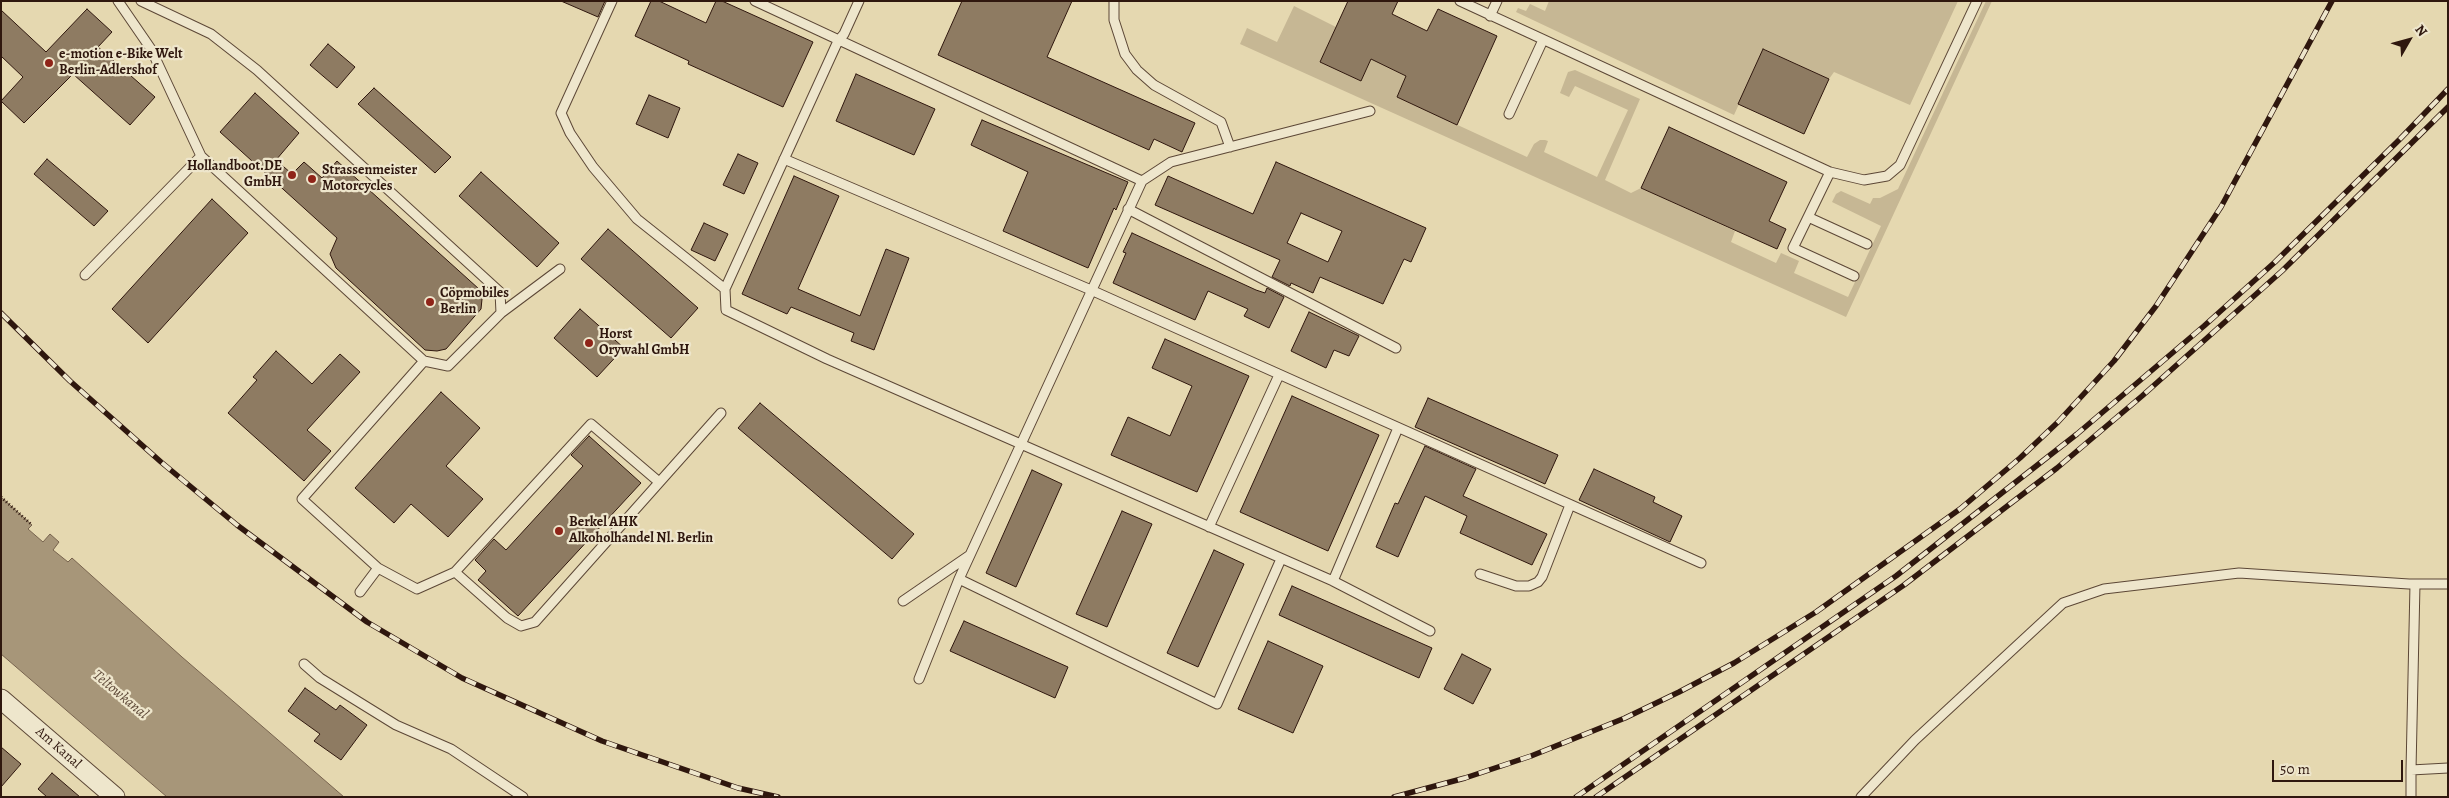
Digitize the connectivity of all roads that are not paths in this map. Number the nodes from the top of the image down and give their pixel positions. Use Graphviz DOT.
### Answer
graph roads {
  1 [pos="118,1"];
  2 [pos="141,1"];
  3 [pos="612,1"];
  4 [pos="755,1"];
  5 [pos="859,1"];
  6 [pos="1114,1"];
  7 [pos="1460,1"];
  8 [pos="1497,1"];
  9 [pos="1977,1"];
  10 [pos="1490,16"];
  11 [pos="1543,40"];
  12 [pos="838,41"];
  13 [pos="1370,110"];
  14 [pos="1509,114"];
  15 [pos="1230,147"];
  16 [pos="201,156"];
  17 [pos="784,159"];
  18 [pos="1830,172"];
  19 [pos="1142,180"];
  20 [pos="1128,209"];
  21 [pos="1808,217"];
  22 [pos="1867,244"];
  23 [pos="560,269"];
  24 [pos="85,275"];
  25 [pos="1854,276"];
  26 [pos="725,290"];
  27 [pos="1091,290"];
  28 [pos="501,313"];
  29 [pos="1396,348"];
  30 [pos="424,361"];
  31 [pos="1279,375"];
  32 [pos="721,413"];
  33 [pos="1398,428"];
  34 [pos="1020,445"];
  35 [pos="659,482"];
  36 [pos="1570,505"];
  37 [pos="1208,527"];
  38 [pos="970,554"];
  39 [pos="1281,559"];
  40 [pos="1700,563"];
  41 [pos="378,568"];
  42 [pos="455,572"];
  43 [pos="1480,574"];
  44 [pos="959,579"];
  45 [pos="1333,581"];
  46 [pos="2415,584"];
  47 [pos="2448,584"];
  48 [pos="360,592"];
  49 [pos="903,601"];
  50 [pos="1430,631"];
  51 [pos="304,664"];
  52 [pos="920,679"];
  53 [pos="1,699"];
  54 [pos="2448,768"];
  55 [pos="2410,770"];
  56 [pos="115,797"];
  57 [pos="522,797"];
  58 [pos="1861,797"];
  59 [pos="2411,797"];
  1 -- 16 [label="lane"];
  2 -- 28 [label="lane"];
  3 -- 26 [label="lane"];
  4 -- 12 [label="lane"];
  5 -- 12 [label="lane"];
  6 -- 15 [label="lane"];
  7 -- 10 [label="lane"];
  8 -- 10 [label="lane"];
  9 -- 18 [label="lane"];
  10 -- 11 [label="lane"];
  11 -- 14 [label="lane"];
  11 -- 18 [label="lane"];
  12 -- 17 [label="lane"];
  12 -- 19 [label="lane"];
  13 -- 15 [label="lane"];
  15 -- 19 [label="lane"];
  16 -- 24 [label="lane"];
  16 -- 30 [label="lane"];
  17 -- 26 [label="lane"];
  17 -- 27 [label="lane"];
  18 -- 21 [label="lane"];
  19 -- 20 [label="lane"];
  20 -- 27 [label="lane"];
  20 -- 29 [label="lane"];
  21 -- 22 [label="lane"];
  21 -- 25 [label="lane"];
  23 -- 28 [label="lane"];
  26 -- 34 [label="lane"];
  27 -- 31 [label="lane"];
  27 -- 34 [label="lane"];
  28 -- 30 [label="lane"];
  30 -- 41 [label="lane"];
  31 -- 33 [label="lane"];
  31 -- 37 [label="lane"];
  32 -- 35 [label="lane"];
  33 -- 36 [label="lane"];
  33 -- 45 [label="lane"];
  34 -- 37 [label="lane"];
  34 -- 38 [label="lane"];
  35 -- 42 [label="lane"];
  35 -- 42 [label="lane"];
  36 -- 40 [label="lane"];
  36 -- 43 [label="lane"];
  37 -- 39 [label="lane"];
  38 -- 44 [label="lane"];
  38 -- 49 [label="lane"];
  39 -- 44 [label="lane"];
  39 -- 45 [label="lane"];
  41 -- 42 [label="lane"];
  41 -- 48 [label="lane"];
  44 -- 52 [label="lane"];
  45 -- 50 [label="lane"];
  46 -- 47 [label="lane"];
  46 -- 55 [label="lane"];
  46 -- 58 [label="lane"];
  51 -- 57 [label="lane"];
  53 -- 56 [label="street, Am Kanal"];
  54 -- 55 [label="lane"];
  55 -- 59 [label="lane"];
}
